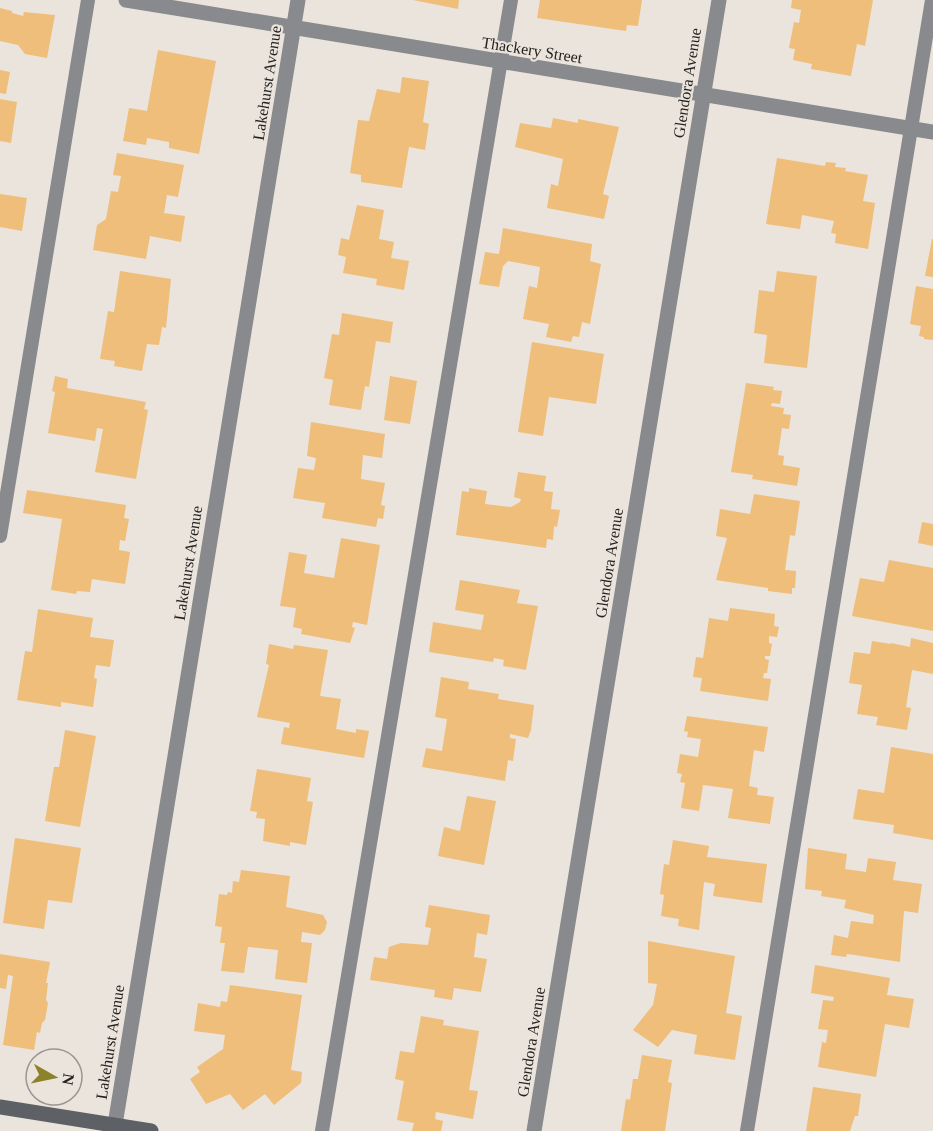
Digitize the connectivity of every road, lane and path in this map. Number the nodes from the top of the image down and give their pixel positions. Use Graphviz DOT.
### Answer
graph roads {
  1 [pos="88,0"];
  2 [pos="126,0"];
  3 [pos="298,0"];
  4 [pos="511,0"];
  5 [pos="719,0"];
  6 [pos="932,0"];
  7 [pos="294,29"];
  8 [pos="501,63"];
  9 [pos="703,95"];
  10 [pos="910,128"];
  11 [pos="933,132"];
  12 [pos="0,536"];
  13 [pos="0,1107"];
  14 [pos="114,1128"];
  15 [pos="152,1131"];
  16 [pos="322,1131"];
  17 [pos="534,1131"];
  18 [pos="747,1131"];
  1 -- 12 [label="lane"];
  2 -- 7 [label="street, Thackery Street"];
  3 -- 7 [label="street, Lakehurst Avenue"];
  4 -- 8 [label="lane"];
  5 -- 9 [label="street, Glendora Avenue"];
  6 -- 10 [label="lane"];
  7 -- 8 [label="street, Thackery Street"];
  7 -- 14 [label="street, Lakehurst Avenue"];
  8 -- 9 [label="street, Thackery Street"];
  8 -- 16 [label="lane"];
  9 -- 10 [label="street, Thackery Street"];
  9 -- 17 [label="street, Glendora Avenue"];
  10 -- 11 [label="street, Thackery Street"];
  10 -- 18 [label="lane"];
  13 -- 14 [label="main road"];
  14 -- 15 [label="main road"];
}
